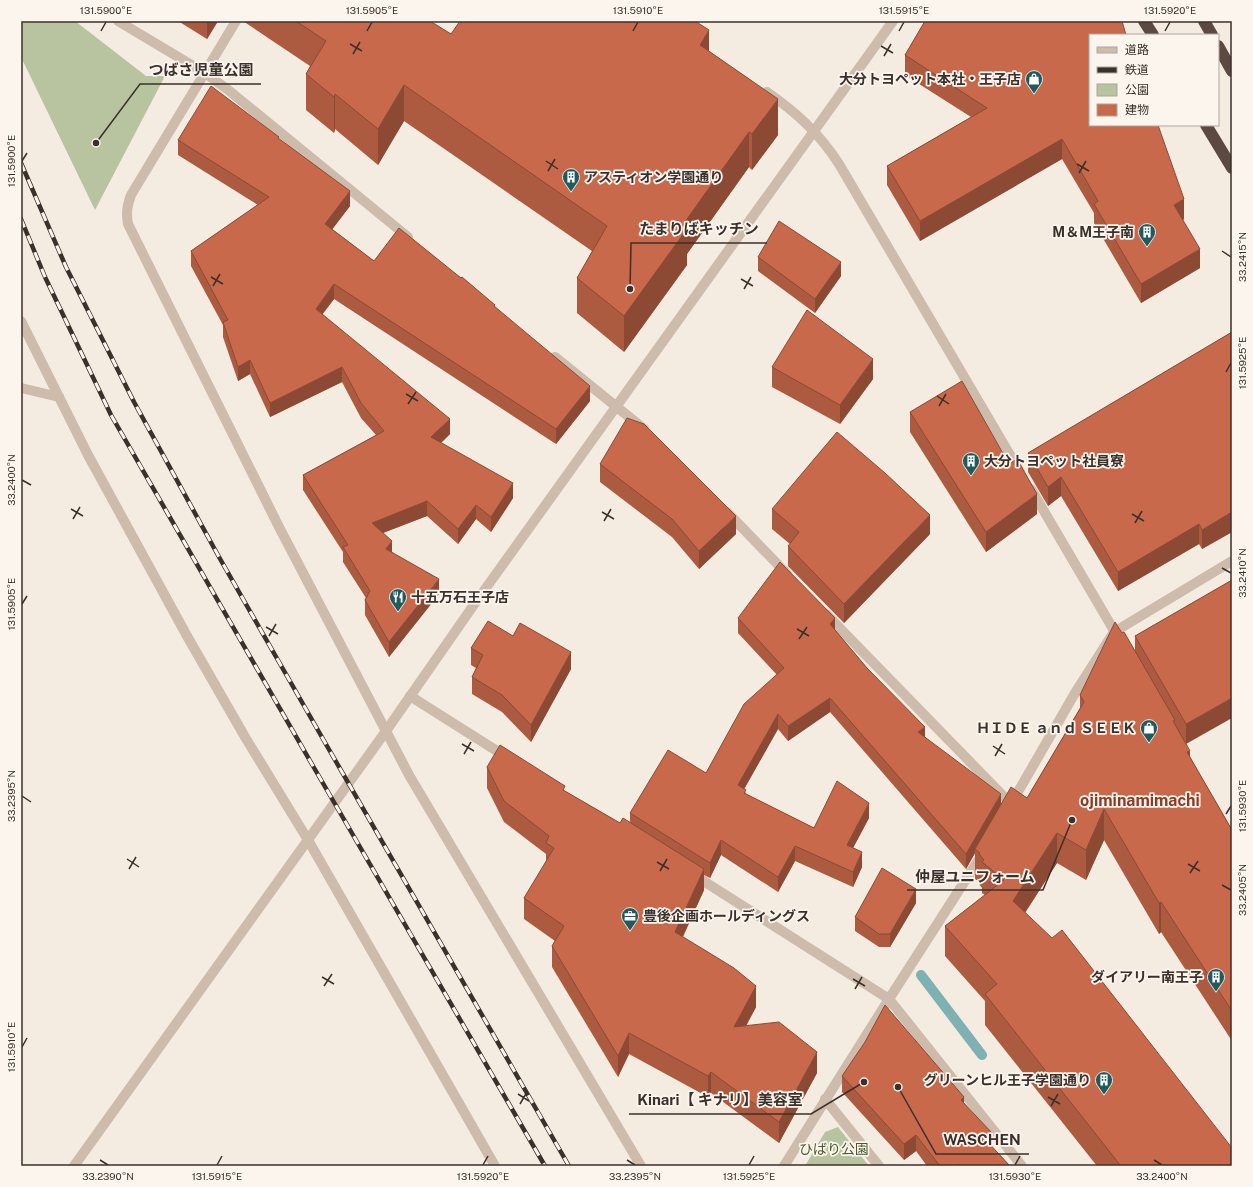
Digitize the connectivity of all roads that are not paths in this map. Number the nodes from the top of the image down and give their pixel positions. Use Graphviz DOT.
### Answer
graph roads {
  1 [pos="118,21"];
  2 [pos="236,21"];
  3 [pos="893,21"];
  4 [pos="1144,21"];
  5 [pos="1204,21"];
  6 [pos="1152,34"];
  7 [pos="1211,34"];
  8 [pos="1219,48"];
  9 [pos="1232,71"];
  10 [pos="205,73"];
  11 [pos="760,88"];
  12 [pos="1207,126"];
  13 [pos="814,130"];
  14 [pos="1232,168"];
  15 [pos="418,245"];
  16 [pos="21,321"];
  17 [pos="548,351"];
  18 [pos="21,388"];
  19 [pos="59,397"];
  20 [pos="616,407"];
  21 [pos="648,433"];
  22 [pos="721,507"];
  23 [pos="1232,561"];
  24 [pos="794,581"];
  25 [pos="822,610"];
  26 [pos="1114,632"];
  27 [pos="1122,645"];
  28 [pos="410,696"];
  29 [pos="386,731"];
  30 [pos="518,764"];
  31 [pos="308,840"];
  32 [pos="987,845"];
  33 [pos="686,871"];
  34 [pos="888,999"];
  35 [pos="825,1099"];
  36 [pos="74,1166"];
  37 [pos="495,1166"];
  38 [pos="640,1166"];
  39 [pos="784,1166"];
  40 [pos="879,1166"];
  41 [pos="1022,1166"];
  1 -- 10 [label="street"];
  2 -- 10 [label="street"];
  3 -- 13 [label="street"];
  4 -- 6 [label="highway"];
  5 -- 7 [label="highway"];
  8 -- 9 [label="highway"];
  10 -- 15 [label="street"];
  10 -- 29 [label="street"];
  11 -- 13 [label="street"];
  12 -- 14 [label="highway"];
  13 -- 20 [label="street"];
  13 -- 26 [label="street"];
  16 -- 19 [label="street"];
  17 -- 20 [label="street"];
  18 -- 19 [label="street"];
  19 -- 31 [label="street"];
  20 -- 21 [label="street"];
  20 -- 28 [label="street"];
  22 -- 24 [label="street"];
  23 -- 26 [label="street"];
  25 -- 26 [label="street"];
  26 -- 27 [label="street"];
  28 -- 29 [label="street"];
  28 -- 30 [label="street"];
  29 -- 31 [label="street"];
  29 -- 38 [label="street"];
  31 -- 36 [label="street"];
  31 -- 37 [label="street"];
  32 -- 34 [label="street"];
  33 -- 34 [label="street"];
  34 -- 35 [label="street"];
  34 -- 41 [label="street"];
  35 -- 39 [label="street"];
  35 -- 40 [label="street"];
}
